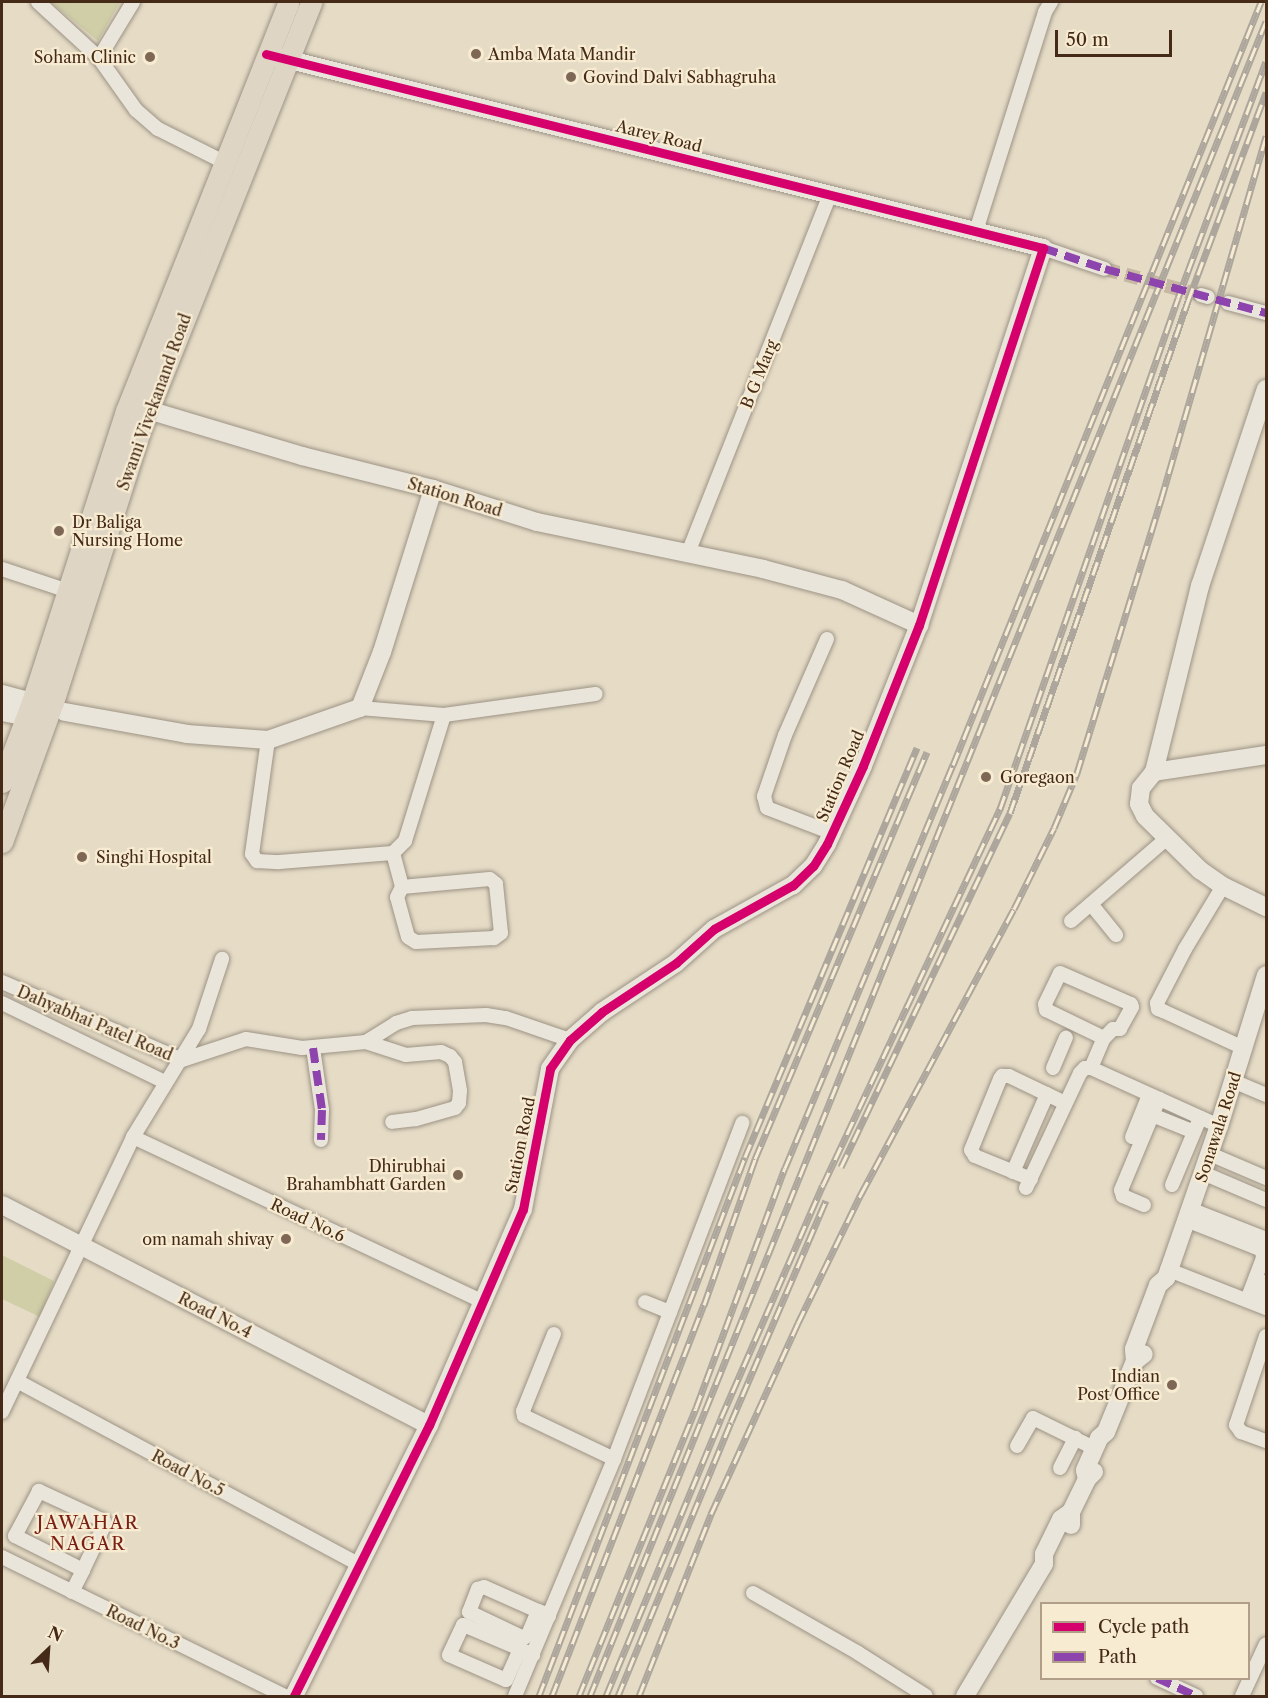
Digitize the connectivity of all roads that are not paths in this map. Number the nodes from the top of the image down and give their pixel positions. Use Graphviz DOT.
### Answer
graph roads {
  1 [pos="38,2"];
  2 [pos="133,2"];
  3 [pos="289,2"];
  4 [pos="311,2"];
  5 [pos="1051,2"];
  6 [pos="277,56"];
  7 [pos="99,58"];
  8 [pos="224,162"];
  9 [pos="830,195"];
  10 [pos="976,231"];
  11 [pos="1044,248"];
  12 [pos="1106,269"];
  13 [pos="1228,303"];
  14 [pos="1266,313"];
  15 [pos="1266,389"];
  16 [pos="148,410"];
  17 [pos="433,489"];
  18 [pos="688,553"];
  19 [pos="2,569"];
  20 [pos="68,591"];
  21 [pos="919,625"];
  22 [pos="827,639"];
  23 [pos="2,694"];
  24 [pos="596,694"];
  25 [pos="360,708"];
  26 [pos="44,711"];
  27 [pos="2,712"];
  28 [pos="444,715"];
  29 [pos="268,740"];
  30 [pos="1266,755"];
  31 [pos="1154,772"];
  32 [pos="2,782"];
  33 [pos="832,833"];
  34 [pos="1167,838"];
  35 [pos="2,842"];
  36 [pos="393,853"];
  37 [pos="1223,886"];
  38 [pos="402,887"];
  39 [pos="1091,904"];
  40 [pos="1266,907"];
  41 [pos="1071,921"];
  42 [pos="1116,935"];
  43 [pos="222,959"];
  44 [pos="1266,975"];
  45 [pos="2,982"];
  46 [pos="2,1003"];
  47 [pos="1066,1038"];
  48 [pos="1104,1038"];
  49 [pos="570,1040"];
  50 [pos="366,1041"];
  51 [pos="313,1048"];
  52 [pos="1244,1048"];
  53 [pos="182,1060"];
  54 [pos="1085,1071"];
  55 [pos="1233,1081"];
  56 [pos="165,1082"];
  57 [pos="1047,1094"];
  58 [pos="1266,1095"];
  59 [pos="1154,1097"];
  60 [pos="1065,1103"];
  61 [pos="1152,1115"];
  62 [pos="1200,1118"];
  63 [pos="392,1122"];
  64 [pos="742,1123"];
  65 [pos="1219,1126"];
  66 [pos="1194,1132"];
  67 [pos="133,1137"];
  68 [pos="1132,1137"];
  69 [pos="321,1140"];
  70 [pos="1210,1154"];
  71 [pos="1013,1172"];
  72 [pos="1203,1173"];
  73 [pos="1266,1178"];
  74 [pos="1172,1185"];
  75 [pos="1266,1200"];
  76 [pos="2,1205"];
  77 [pos="1144,1205"];
  78 [pos="1188,1214"];
  79 [pos="1266,1239"];
  80 [pos="81,1246"];
  81 [pos="1167,1274"];
  82 [pos="1266,1284"];
  83 [pos="483,1302"];
  84 [pos="645,1302"];
  85 [pos="1257,1304"];
  86 [pos="670,1312"];
  87 [pos="554,1334"];
  88 [pos="1266,1336"];
  89 [pos="17,1381"];
  90 [pos="2,1412"];
  91 [pos="429,1425"];
  92 [pos="1106,1432"];
  93 [pos="1074,1438"];
  94 [pos="1266,1441"];
  95 [pos="1017,1446"];
  96 [pos="1094,1448"];
  97 [pos="614,1459"];
  98 [pos="1060,1468"];
  99 [pos="1086,1479"];
  100 [pos="27,1542"];
  101 [pos="2,1557"];
  102 [pos="16,1564"];
  103 [pos="360,1565"];
  104 [pos="83,1570"];
  105 [pos="72,1592"];
  106 [pos="753,1593"];
  107 [pos="544,1613"];
  108 [pos="1266,1644"];
  109 [pos="527,1652"];
  110 [pos="1250,1679"];
  111 [pos="1161,1680"];
  112 [pos="1249,1680"];
  113 [pos="285,1696"];
  114 [pos="294,1696"];
  115 [pos="515,1696"];
  116 [pos="926,1696"];
  117 [pos="965,1696"];
  118 [pos="1196,1696"];
  119 [pos="1242,1696"];
  1 -- 7 [label="street"];
  2 -- 7 [label="street"];
  3 -- 6 [label="main road, Swami Vivekanand Road"];
  4 -- 6 [label="main road, Swami Vivekanand Road"];
  5 -- 10 [label="street"];
  6 -- 8 [label="main road, Swami Vivekanand Road"];
  6 -- 9 [label="street, Aarey Road"];
  6 -- 16 [label="main road, Swami Vivekanand Road"];
  7 -- 8 [label="street"];
  8 -- 20 [label="main road, Swami Vivekanand Road"];
  9 -- 10 [label="street, Aarey Road"];
  9 -- 18 [label="street, B G Marg"];
  10 -- 11 [label="street, Aarey Road"];
  11 -- 12 [label="street"];
  11 -- 21 [label="street"];
  13 -- 14 [label="street"];
  15 -- 31 [label="street"];
  16 -- 17 [label="street, Station Road"];
  16 -- 26 [label="main road, Swami Vivekanand Road"];
  17 -- 18 [label="street, Station Road"];
  17 -- 25 [label="street"];
  18 -- 21 [label="street, Station Road"];
  19 -- 20 [label="street"];
  20 -- 26 [label="main road, Swami Vivekanand Road"];
  21 -- 33 [label="street, Station Road"];
  22 -- 33 [label="street"];
  23 -- 26 [label="street"];
  24 -- 28 [label="street"];
  25 -- 28 [label="street"];
  25 -- 29 [label="street"];
  26 -- 27 [label="street"];
  26 -- 29 [label="street"];
  26 -- 32 [label="main road, Swami Vivekanand Road"];
  26 -- 35 [label="main road, Swami Vivekanand Road"];
  28 -- 36 [label="street"];
  29 -- 36 [label="street"];
  30 -- 31 [label="street"];
  31 -- 34 [label="street"];
  33 -- 49 [label="street, Station Road"];
  34 -- 37 [label="street"];
  34 -- 39 [label="street"];
  36 -- 38 [label="street"];
  37 -- 40 [label="street"];
  37 -- 52 [label="street"];
  38 -- 38 [label="street"];
  39 -- 41 [label="street"];
  39 -- 42 [label="street"];
  43 -- 53 [label="street"];
  44 -- 52 [label="street, Sonawala Road"];
  45 -- 53 [label="street, Dahyabhai Patel Road"];
  46 -- 56 [label="street"];
  47 -- 54 [label="street"];
  48 -- 48 [label="street"];
  48 -- 54 [label="street"];
  49 -- 50 [label="street, Dahyabhai Patel Road"];
  49 -- 83 [label="street, Station Road"];
  50 -- 51 [label="street, Dahyabhai Patel Road"];
  50 -- 63 [label="street"];
  51 -- 53 [label="street, Dahyabhai Patel Road"];
  51 -- 69 [label="street"];
  52 -- 55 [label="street, Sonawala Road"];
  53 -- 56 [label="street"];
  54 -- 59 [label="street"];
  54 -- 60 [label="street"];
  55 -- 58 [label="street"];
  55 -- 65 [label="street, Sonawala Road"];
  56 -- 67 [label="street"];
  57 -- 60 [label="street"];
  57 -- 71 [label="street"];
  57 -- 71 [label="street"];
  59 -- 61 [label="street"];
  59 -- 62 [label="street"];
  59 -- 68 [label="street"];
  60 -- 71 [label="street"];
  61 -- 66 [label="street"];
  61 -- 77 [label="street"];
  62 -- 65 [label="street"];
  62 -- 66 [label="street"];
  64 -- 86 [label="street"];
  65 -- 70 [label="street, Sonawala Road"];
  66 -- 74 [label="street"];
  67 -- 80 [label="street"];
  67 -- 83 [label="street, Road No.6"];
  70 -- 72 [label="street, Sonawala Road"];
  70 -- 73 [label="street"];
  72 -- 75 [label="street"];
  72 -- 78 [label="street, Sonawala Road"];
  76 -- 80 [label="street, Road No.4"];
  78 -- 79 [label="street"];
  78 -- 81 [label="street, Sonawala Road"];
  78 -- 85 [label="street"];
  80 -- 89 [label="street"];
  80 -- 91 [label="street, Road No.4"];
  81 -- 85 [label="street"];
  81 -- 92 [label="street, Sonawala Road"];
  82 -- 85 [label="street"];
  83 -- 91 [label="street, Station Road"];
  84 -- 86 [label="street"];
  86 -- 97 [label="street"];
  87 -- 97 [label="street"];
  88 -- 94 [label="street"];
  89 -- 90 [label="street"];
  89 -- 103 [label="street, Road No.5"];
  91 -- 103 [label="street, Station Road"];
  92 -- 96 [label="street, Sonawala Road"];
  92 -- 99 [label="street, Sonawala Road"];
  93 -- 95 [label="street"];
  93 -- 96 [label="street"];
  93 -- 98 [label="street"];
  96 -- 99 [label="street, Sonawala Road"];
  97 -- 107 [label="street"];
  99 -- 117 [label="street, Sonawala Road"];
  100 -- 102 [label="street"];
  100 -- 104 [label="street"];
  100 -- 104 [label="street"];
  101 -- 102 [label="street, Road No.3"];
  102 -- 105 [label="street, Road No.3"];
  103 -- 114 [label="street, Station Road"];
  104 -- 105 [label="street"];
  105 -- 113 [label="street, Road No.3"];
  106 -- 116 [label="street"];
  107 -- 107 [label="street"];
  107 -- 109 [label="street"];
  108 -- 110 [label="street"];
  109 -- 109 [label="street"];
  109 -- 115 [label="street"];
  111 -- 118 [label="street"];
  112 -- 119 [label="street"];
}
